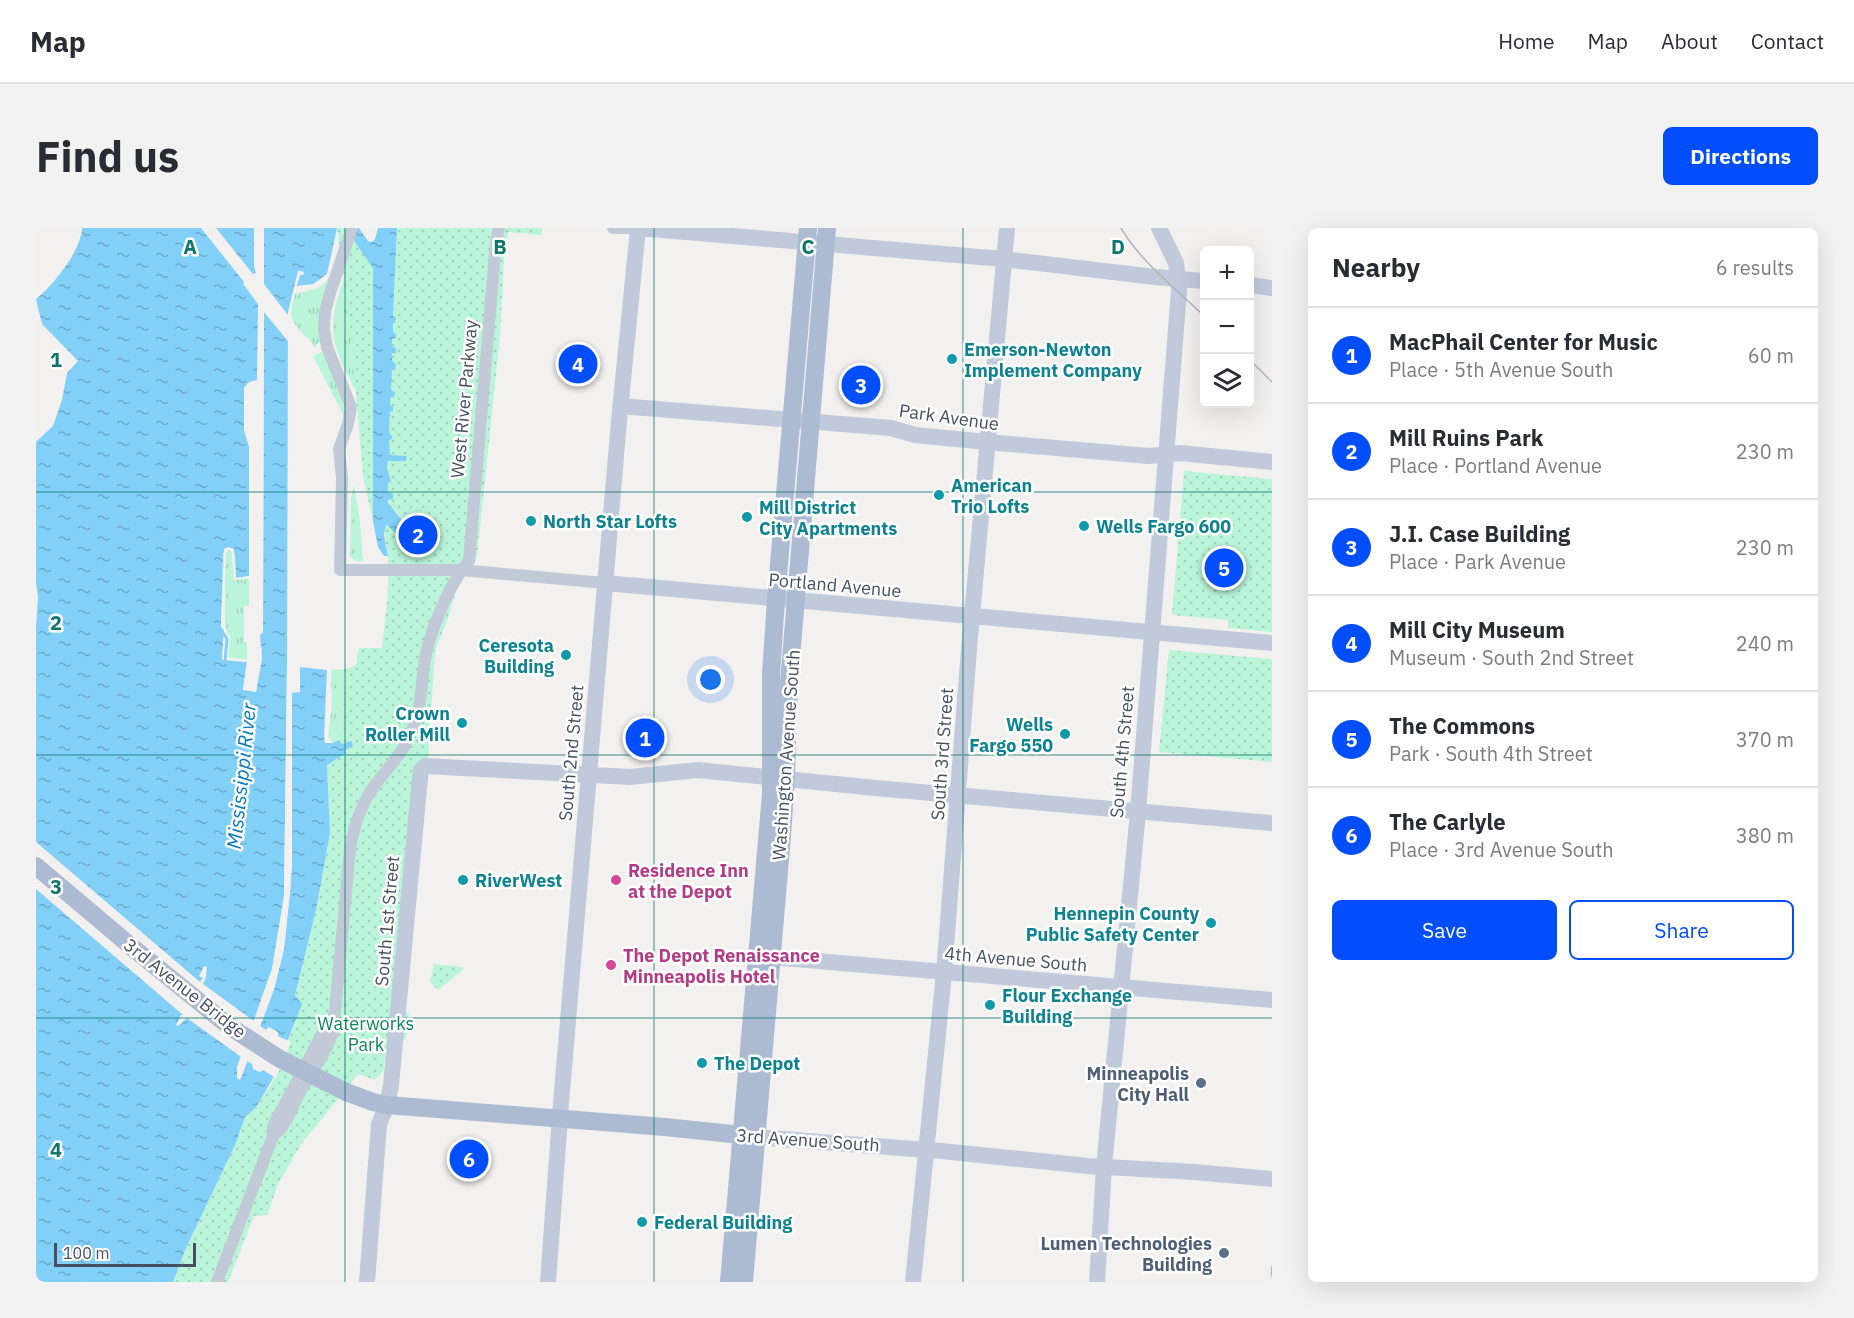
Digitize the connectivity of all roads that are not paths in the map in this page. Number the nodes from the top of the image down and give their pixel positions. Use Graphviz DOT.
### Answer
graph roads {
  1 [pos="499,228"];
  2 [pos="613,228"];
  3 [pos="637,228"];
  4 [pos="1007,228"];
  5 [pos="1160,228"];
  6 [pos="350,231"];
  7 [pos="807,236"];
  8 [pos="826,237"];
  9 [pos="1004,259"];
  10 [pos="1179,279"];
  11 [pos="1200,281"];
  12 [pos="1254,286"];
  13 [pos="1272,288"];
  14 [pos="620,406"];
  15 [pos="791,421"];
  16 [pos="811,422"];
  17 [pos="987,442"];
  18 [pos="1167,453"];
  19 [pos="1272,462"];
  20 [pos="461,570"];
  21 [pos="605,583"];
  22 [pos="776,599"];
  23 [pos="795,601"];
  24 [pos="972,617"];
  25 [pos="1151,633"];
  26 [pos="1272,644"];
  27 [pos="590,775"];
  28 [pos="779,777"];
  29 [pos="959,795"];
  30 [pos="1138,812"];
  31 [pos="1272,823"];
  32 [pos="36,866"];
  33 [pos="764,956"];
  34 [pos="944,973"];
  35 [pos="1122,988"];
  36 [pos="1272,1000"];
  37 [pos="346,1092"];
  38 [pos="387,1105"];
  39 [pos="561,1118"];
  40 [pos="749,1136"];
  41 [pos="926,1149"];
  42 [pos="1104,1167"];
  43 [pos="1272,1179"];
  44 [pos="217,1282"];
  45 [pos="368,1282"];
  46 [pos="548,1282"];
  47 [pos="729,1282"];
  48 [pos="744,1282"];
  49 [pos="913,1282"];
  50 [pos="1097,1282"];
  1 -- 20 [label="street, West River Parkway"];
  2 -- 3 [label="street"];
  3 -- 7 [label="street"];
  3 -- 14 [label="street, South 2nd Street"];
  4 -- 9 [label="street, South 3rd Street"];
  5 -- 10 [label="street, South 4th Street"];
  6 -- 20 [label="street, Portland Avenue"];
  7 -- 8 [label="street"];
  7 -- 15 [label="main road, Washington Avenue South"];
  8 -- 9 [label="street"];
  8 -- 16 [label="main road, Washington Avenue South"];
  9 -- 10 [label="street"];
  9 -- 17 [label="street, South 3rd Street"];
  10 -- 11 [label="street"];
  10 -- 18 [label="street, South 4th Street"];
  12 -- 13 [label="street"];
  14 -- 15 [label="street, Park Avenue"];
  14 -- 21 [label="street, South 2nd Street"];
  15 -- 16 [label="street, Park Avenue"];
  15 -- 22 [label="main road, Washington Avenue South"];
  16 -- 17 [label="street, Park Avenue"];
  16 -- 23 [label="main road, Washington Avenue South"];
  17 -- 18 [label="street, Park Avenue"];
  17 -- 24 [label="street, South 3rd Street"];
  18 -- 19 [label="street, Park Avenue"];
  18 -- 25 [label="street, South 4th Street"];
  20 -- 21 [label="street, Portland Avenue"];
  20 -- 44 [label="street, West River Parkway"];
  21 -- 22 [label="street, Portland Avenue"];
  21 -- 27 [label="street, South 2nd Street"];
  22 -- 23 [label="street, Portland Avenue"];
  22 -- 28 [label="main road, Washington Avenue South"];
  23 -- 24 [label="street, Portland Avenue"];
  23 -- 28 [label="main road, Washington Avenue South"];
  24 -- 25 [label="street, Portland Avenue"];
  24 -- 29 [label="street, South 3rd Street"];
  25 -- 26 [label="street, Portland Avenue"];
  25 -- 30 [label="street, South 4th Street"];
  27 -- 28 [label="street"];
  27 -- 38 [label="street, South 1st Street"];
  27 -- 39 [label="street, South 2nd Street"];
  28 -- 29 [label="street"];
  28 -- 33 [label="main road, Washington Avenue South"];
  29 -- 30 [label="street"];
  29 -- 34 [label="street, South 3rd Street"];
  30 -- 31 [label="street"];
  30 -- 35 [label="street, South 4th Street"];
  32 -- 37 [label="main road, 3rd Avenue Bridge, bridge"];
  33 -- 34 [label="street, 4th Avenue South"];
  33 -- 40 [label="main road, Washington Avenue South"];
  34 -- 35 [label="street, 4th Avenue South"];
  34 -- 41 [label="street, South 3rd Street"];
  35 -- 36 [label="street, 4th Avenue South"];
  35 -- 42 [label="street, South 4th Street"];
  37 -- 38 [label="main road, 3rd Avenue South"];
  38 -- 39 [label="main road, 3rd Avenue South"];
  38 -- 45 [label="street, South 1st Street"];
  39 -- 40 [label="main road, 3rd Avenue South"];
  39 -- 46 [label="street, South 2nd Street"];
  40 -- 41 [label="street, 3rd Avenue South"];
  40 -- 47 [label="main road, Washington Avenue South"];
  40 -- 48 [label="main road, Washington Avenue South"];
  41 -- 42 [label="street, 3rd Avenue South"];
  41 -- 49 [label="street, South 3rd Street"];
  42 -- 43 [label="street, 3rd Avenue South"];
  42 -- 50 [label="street, South 4th Street"];
}
